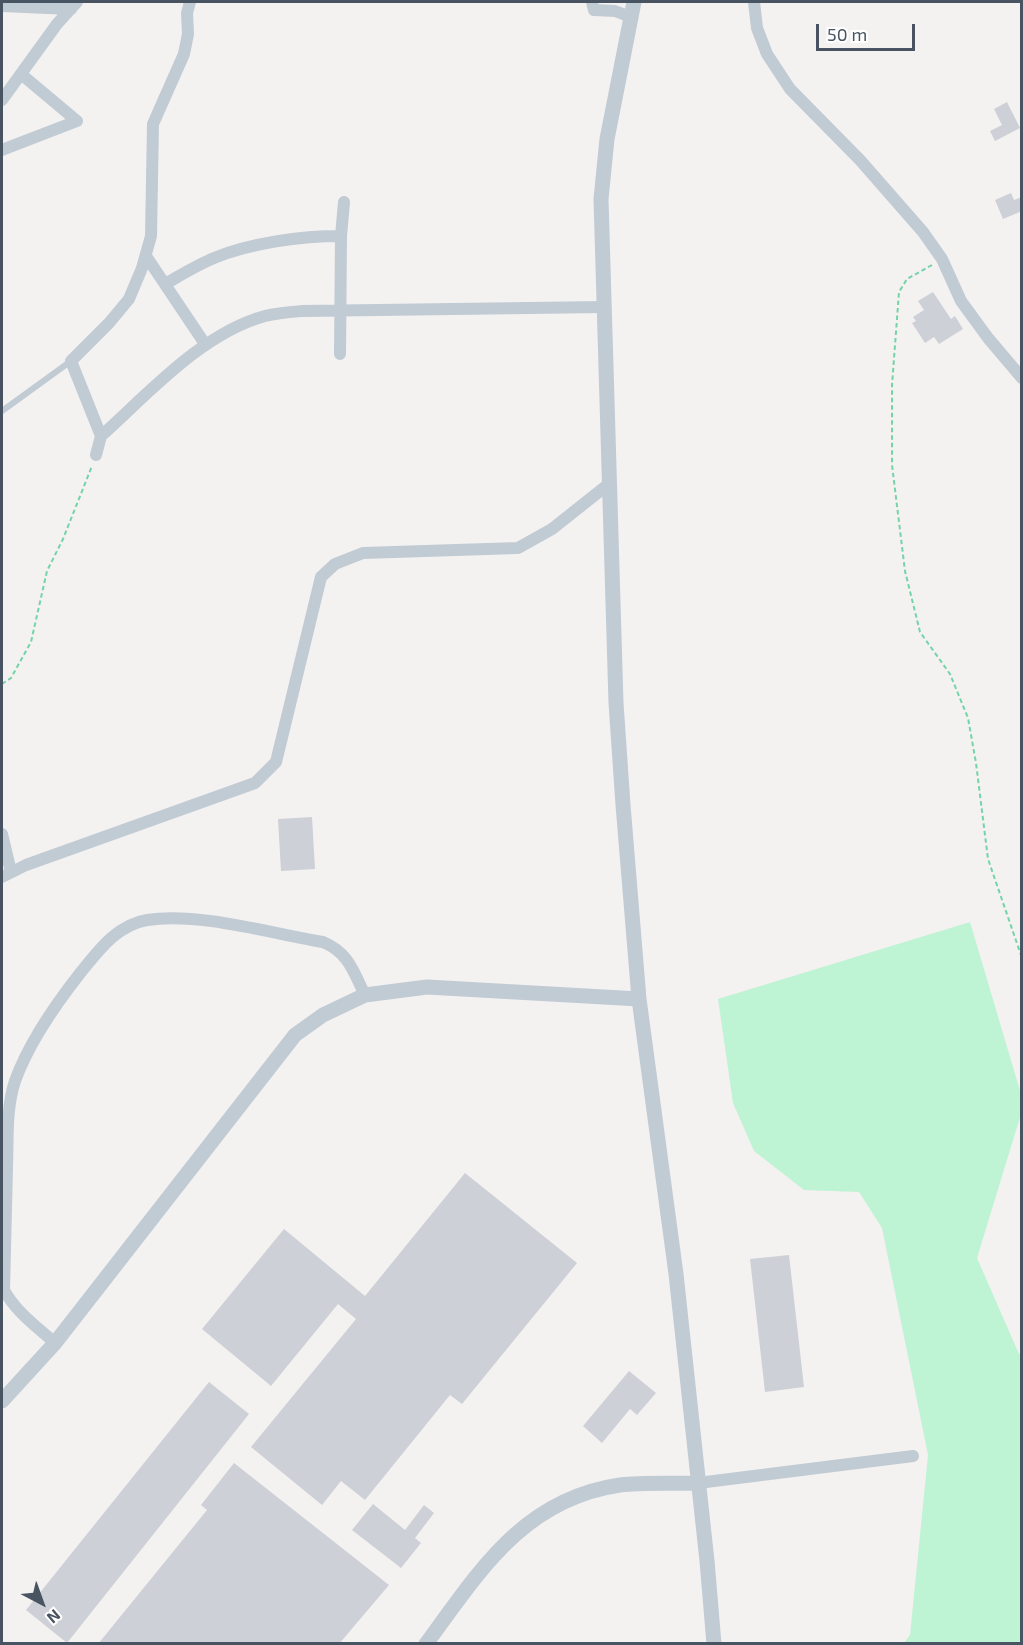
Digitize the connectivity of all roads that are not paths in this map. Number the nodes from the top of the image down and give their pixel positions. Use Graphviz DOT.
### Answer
graph roads {
  1 [pos="190,2"];
  2 [pos="592,2"];
  3 [pos="754,2"];
  4 [pos="2,5"];
  5 [pos="74,5"];
  6 [pos="632,9"];
  7 [pos="21,74"];
  8 [pos="2,100"];
  9 [pos="2,150"];
  10 [pos="344,202"];
  11 [pos="341,236"];
  12 [pos="146,256"];
  13 [pos="165,284"];
  14 [pos="604,307"];
  15 [pos="340,310"];
  16 [pos="205,344"];
  17 [pos="340,354"];
  18 [pos="71,361"];
  19 [pos="1022,378"];
  20 [pos="2,411"];
  21 [pos="101,436"];
  22 [pos="96,455"];
  23 [pos="610,483"];
  24 [pos="2,834"];
  25 [pos="6,874"];
  26 [pos="365,995"];
  27 [pos="639,999"];
  28 [pos="55,1342"];
  29 [pos="2,1401"];
  30 [pos="913,1456"];
  31 [pos="698,1483"];
  32 [pos="426,1644"];
  33 [pos="714,1644"];
  1 -- 12 [label="street"];
  2 -- 6 [label="street"];
  3 -- 19 [label="street"];
  4 -- 5 [label="street"];
  5 -- 7 [label="street"];
  6 -- 14 [label="street"];
  7 -- 8 [label="street"];
  7 -- 9 [label="street"];
  10 -- 11 [label="street"];
  11 -- 13 [label="street"];
  11 -- 15 [label="street"];
  12 -- 13 [label="street"];
  12 -- 18 [label="street"];
  13 -- 16 [label="street"];
  14 -- 15 [label="street"];
  14 -- 23 [label="street"];
  15 -- 16 [label="street"];
  15 -- 17 [label="street"];
  16 -- 21 [label="street"];
  18 -- 20 [label="lane"];
  18 -- 21 [label="street"];
  21 -- 22 [label="street"];
  23 -- 25 [label="street"];
  23 -- 27 [label="street"];
  24 -- 25 [label="street"];
  26 -- 27 [label="street"];
  26 -- 28 [label="street"];
  26 -- 28 [label="street"];
  27 -- 31 [label="street"];
  28 -- 29 [label="street"];
  30 -- 31 [label="street"];
  31 -- 32 [label="street"];
  31 -- 33 [label="street"];
}
